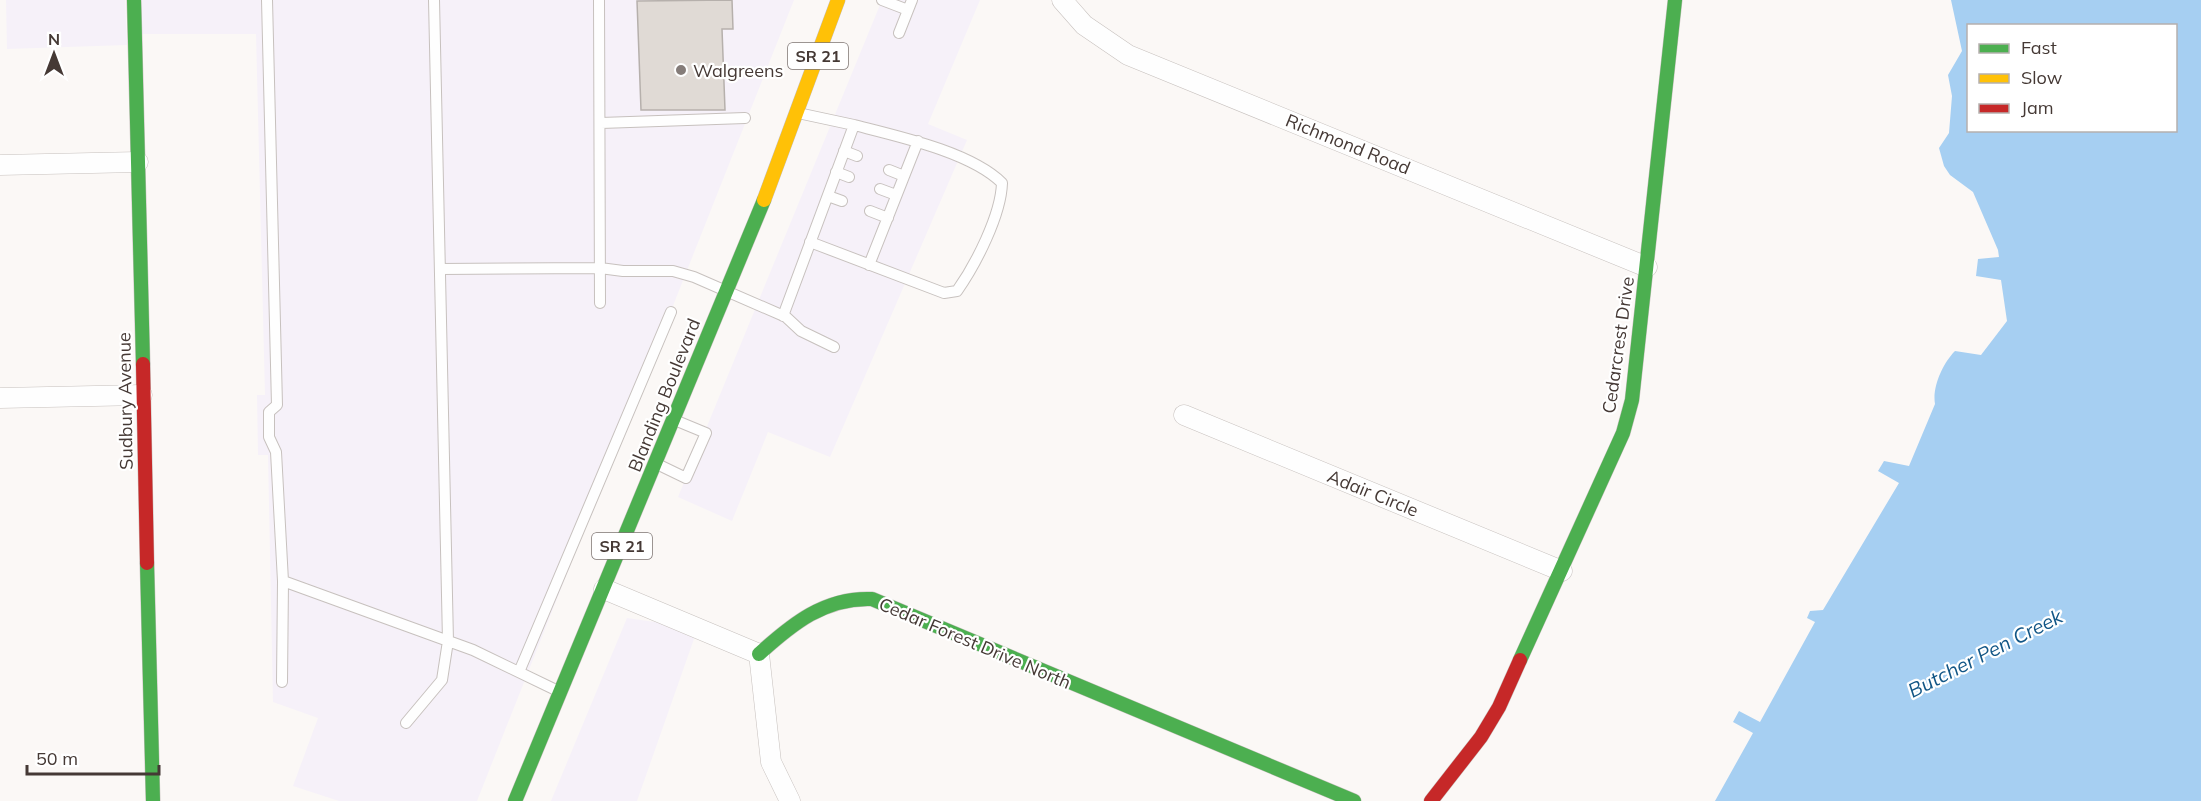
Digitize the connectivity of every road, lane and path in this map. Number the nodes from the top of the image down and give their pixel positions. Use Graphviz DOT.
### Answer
graph roads {
  1 [pos="134,0"];
  2 [pos="267,0"];
  3 [pos="434,0"];
  4 [pos="599,0"];
  5 [pos="838,0"];
  6 [pos="882,0"];
  7 [pos="1062,0"];
  8 [pos="1675,0"];
  9 [pos="910,5"];
  10 [pos="899,33"];
  11 [pos="797,113"];
  12 [pos="745,118"];
  13 [pos="601,123"];
  14 [pos="854,125"];
  15 [pos="918,141"];
  16 [pos="844,151"];
  17 [pos="857,156"];
  18 [pos="138,162"];
  19 [pos="0,165"];
  20 [pos="889,170"];
  21 [pos="836,172"];
  22 [pos="904,176"];
  23 [pos="849,177"];
  24 [pos="880,189"];
  25 [pos="896,195"];
  26 [pos="828,196"];
  27 [pos="842,201"];
  28 [pos="870,212"];
  29 [pos="888,218"];
  30 [pos="810,243"];
  31 [pos="870,265"];
  32 [pos="1647,267"];
  33 [pos="600,268"];
  34 [pos="440,269"];
  35 [pos="727,290"];
  36 [pos="600,303"];
  37 [pos="671,312"];
  38 [pos="783,316"];
  39 [pos="834,347"];
  40 [pos="142,395"];
  41 [pos="0,398"];
  42 [pos="1184,415"];
  43 [pos="674,420"];
  44 [pos="656,463"];
  45 [pos="1562,571"];
  46 [pos="283,581"];
  47 [pos="604,589"];
  48 [pos="448,641"];
  49 [pos="759,654"];
  50 [pos="519,672"];
  51 [pos="282,682"];
  52 [pos="561,692"];
  53 [pos="406,723"];
  54 [pos="153,801"];
  55 [pos="515,801"];
  56 [pos="790,801"];
  57 [pos="1354,801"];
  58 [pos="1431,801"];
  1 -- 18 [label="street, Sudbury Avenue"];
  2 -- 46 [label="lane"];
  3 -- 34 [label="lane"];
  4 -- 13 [label="lane"];
  5 -- 11 [label="street, Blanding Boulevard / SR 21"];
  6 -- 9 [label="lane"];
  7 -- 32 [label="street, Richmond Road"];
  8 -- 32 [label="street, Cedarcrest Drive"];
  9 -- 10 [label="lane"];
  11 -- 14 [label="lane"];
  11 -- 35 [label="street, Blanding Boulevard / SR 21"];
  12 -- 13 [label="lane"];
  13 -- 33 [label="lane"];
  14 -- 15 [label="lane"];
  14 -- 16 [label="lane"];
  15 -- 22 [label="lane"];
  15 -- 31 [label="lane"];
  16 -- 17 [label="lane"];
  16 -- 21 [label="lane"];
  18 -- 19 [label="street"];
  18 -- 40 [label="street, Sudbury Avenue"];
  20 -- 22 [label="lane"];
  21 -- 23 [label="lane"];
  21 -- 26 [label="lane"];
  22 -- 25 [label="lane"];
  24 -- 25 [label="lane"];
  25 -- 29 [label="lane"];
  26 -- 27 [label="lane"];
  26 -- 30 [label="lane"];
  28 -- 29 [label="lane"];
  29 -- 31 [label="lane"];
  30 -- 31 [label="lane"];
  30 -- 38 [label="lane"];
  32 -- 45 [label="street, Cedarcrest Drive"];
  33 -- 34 [label="lane"];
  33 -- 35 [label="lane"];
  33 -- 36 [label="lane"];
  34 -- 48 [label="lane"];
  35 -- 38 [label="lane"];
  35 -- 43 [label="street, Blanding Boulevard / SR 21"];
  37 -- 50 [label="lane"];
  38 -- 39 [label="lane"];
  40 -- 41 [label="street"];
  40 -- 54 [label="street, Sudbury Avenue"];
  42 -- 45 [label="street, Adair Circle"];
  43 -- 44 [label="street, Blanding Boulevard / SR 21"];
  43 -- 44 [label="lane"];
  44 -- 47 [label="street, Blanding Boulevard / SR 21"];
  45 -- 58 [label="street, Cedarcrest Drive"];
  46 -- 48 [label="lane"];
  46 -- 51 [label="lane"];
  47 -- 49 [label="street"];
  47 -- 52 [label="street, Blanding Boulevard / SR 21"];
  48 -- 50 [label="lane"];
  48 -- 53 [label="lane"];
  49 -- 56 [label="street"];
  49 -- 57 [label="street, Cedar Forest Drive North"];
  50 -- 52 [label="lane"];
  52 -- 55 [label="street, Blanding Boulevard / SR 21"];
}
